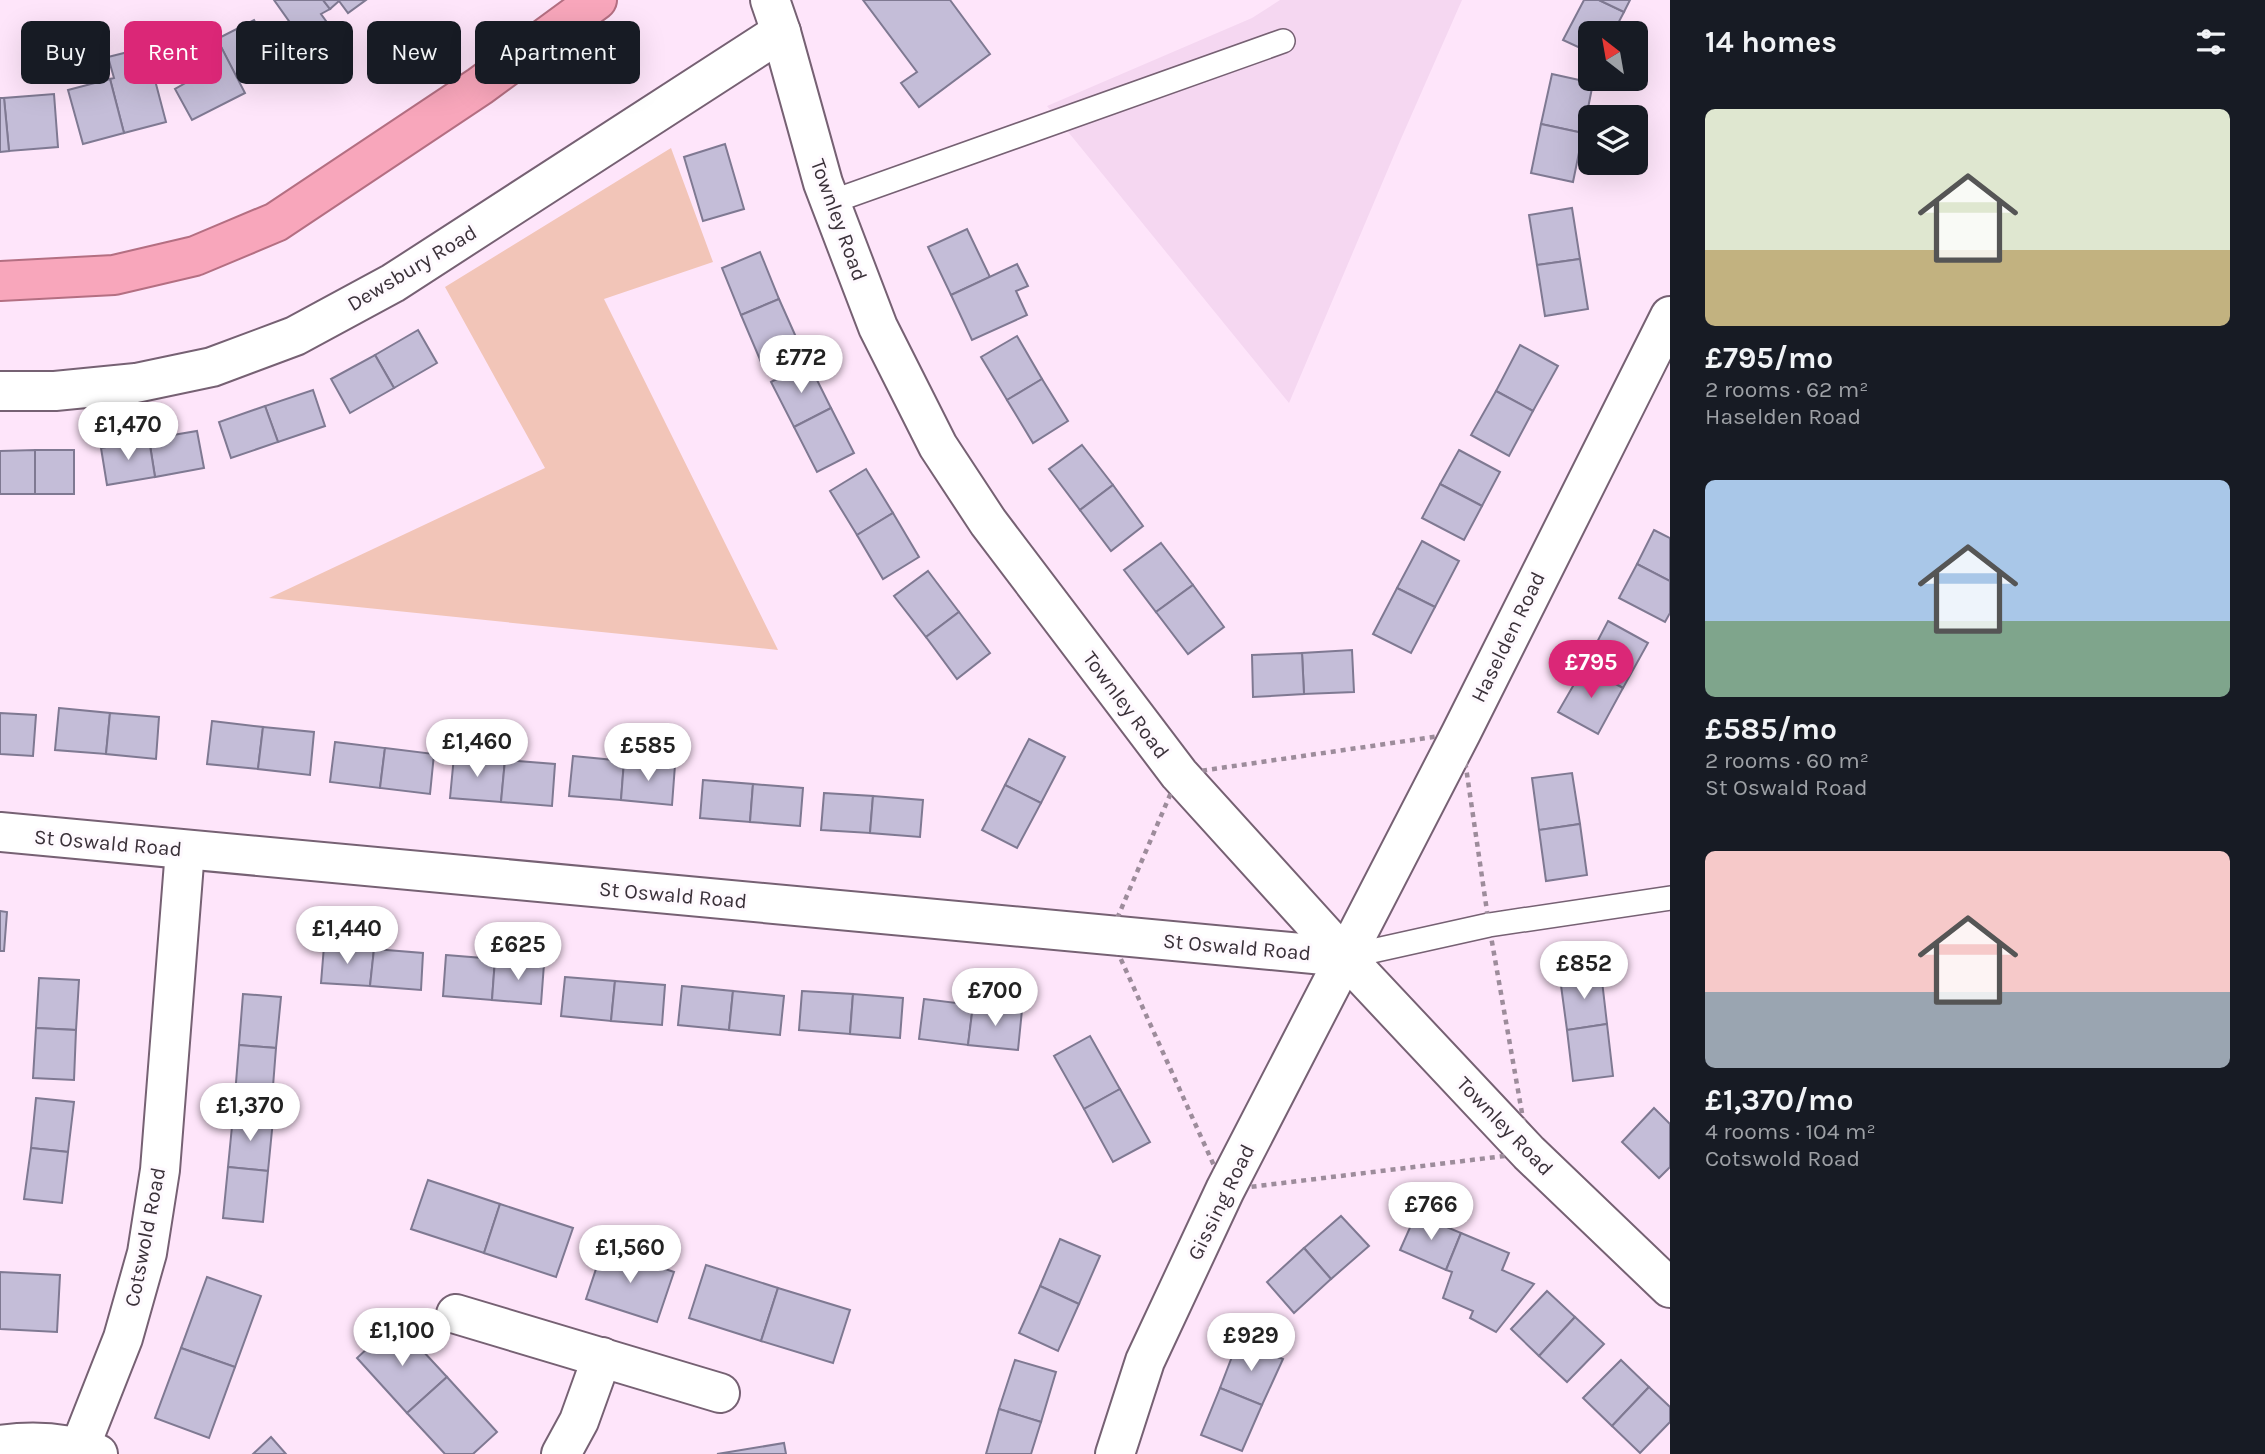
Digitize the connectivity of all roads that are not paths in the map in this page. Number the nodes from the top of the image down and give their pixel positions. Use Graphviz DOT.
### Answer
graph roads {
  1 [pos="597,0"];
  2 [pos="776,16"];
  3 [pos="1283,41"];
  4 [pos="831,202"];
  5 [pos="0,281"];
  6 [pos="1670,316"];
  7 [pos="0,391"];
  8 [pos="0,832"];
  9 [pos="185,850"];
  10 [pos="1670,898"];
  11 [pos="1345,957"];
  12 [pos="1670,1288"];
  13 [pos="456,1314"];
  14 [pos="603,1357"];
  15 [pos="720,1393"];
  16 [pos="0,1445"];
  17 [pos="89,1451"];
  18 [pos="562,1454"];
  19 [pos="1115,1454"];
  1 -- 5 [label="highway"];
  2 -- 4 [label="street, Townley Road"];
  2 -- 7 [label="street, Dewsbury Road"];
  3 -- 4 [label="lane"];
  4 -- 11 [label="street, Townley Road"];
  6 -- 11 [label="street, Haselden Road"];
  8 -- 9 [label="street, St Oswald Road"];
  9 -- 11 [label="street, St Oswald Road"];
  9 -- 17 [label="street, Cotswold Road"];
  10 -- 11 [label="lane"];
  11 -- 12 [label="street, Townley Road"];
  11 -- 19 [label="street, Gissing Road"];
  13 -- 14 [label="street"];
  14 -- 15 [label="street"];
  14 -- 18 [label="street"];
  16 -- 17 [label="street"];
}
